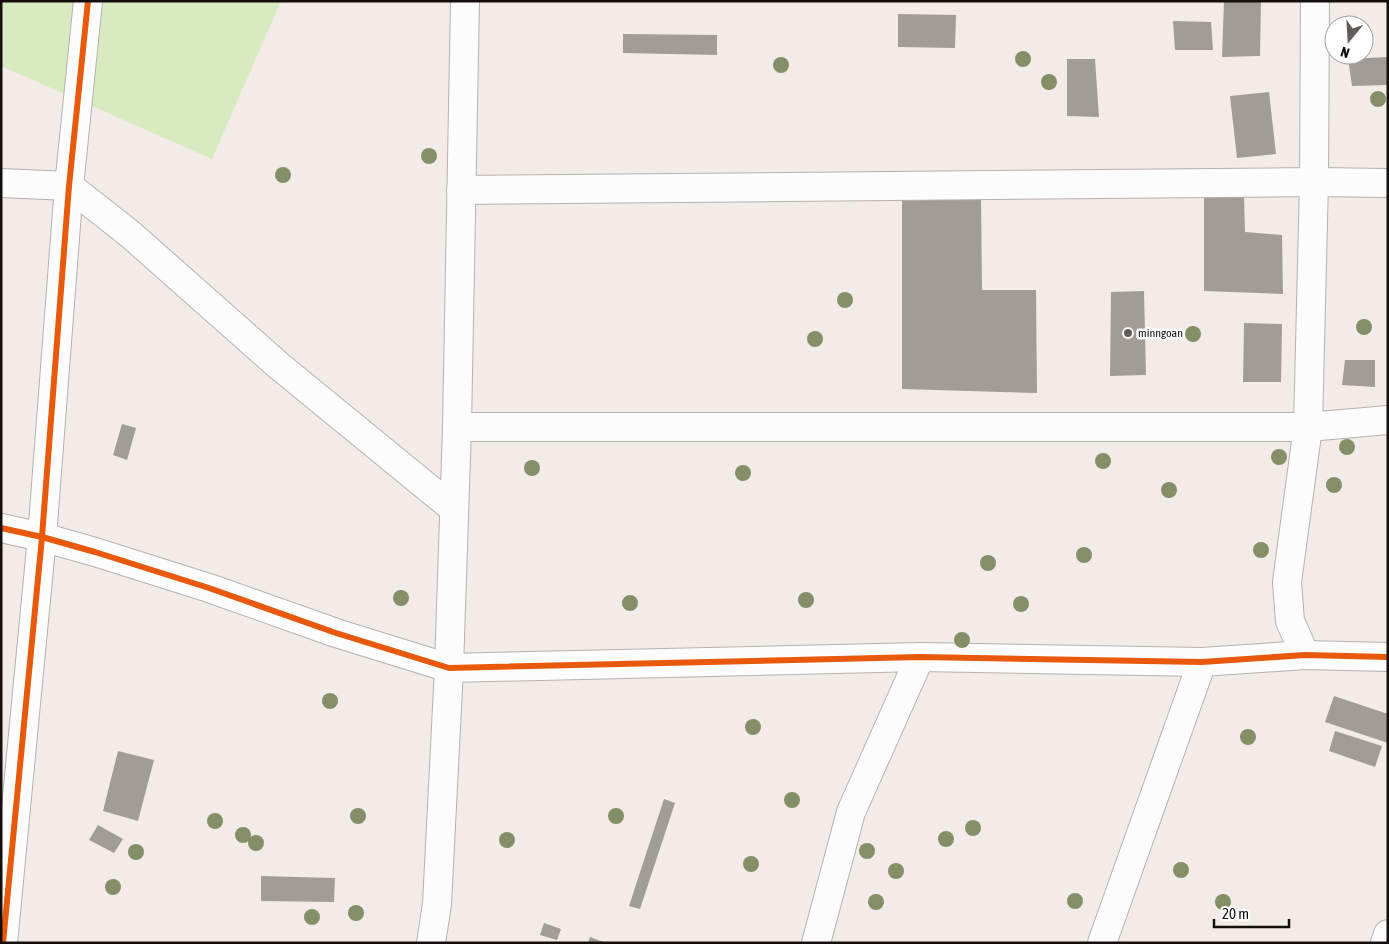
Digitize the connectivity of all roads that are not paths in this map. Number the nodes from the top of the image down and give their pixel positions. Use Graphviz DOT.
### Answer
graph roads {
  1 [pos="88,1"];
  2 [pos="466,1"];
  3 [pos="1315,1"];
  4 [pos="1314,182"];
  5 [pos="1,183"];
  6 [pos="1388,183"];
  7 [pos="69,186"];
  8 [pos="461,190"];
  9 [pos="1388,420"];
  10 [pos="457,427"];
  11 [pos="1308,427"];
  12 [pos="454,509"];
  13 [pos="1,528"];
  14 [pos="42,537"];
  15 [pos="1305,655"];
  16 [pos="920,657"];
  17 [pos="1388,657"];
  18 [pos="1202,662"];
  19 [pos="449,668"];
  20 [pos="1388,934"];
  21 [pos="3,943"];
  22 [pos="431,943"];
  23 [pos="816,943"];
  24 [pos="1102,943"];
  25 [pos="1385,943"];
  1 -- 7 [label="street"];
  2 -- 8 [label="street"];
  3 -- 4 [label="street"];
  4 -- 6 [label="street"];
  4 -- 8 [label="street"];
  4 -- 11 [label="street"];
  5 -- 7 [label="street"];
  7 -- 12 [label="street"];
  7 -- 14 [label="street"];
  8 -- 10 [label="street"];
  9 -- 11 [label="street"];
  10 -- 11 [label="street"];
  10 -- 12 [label="street"];
  11 -- 15 [label="street"];
  12 -- 19 [label="street"];
  13 -- 14 [label="street"];
  14 -- 19 [label="street"];
  14 -- 21 [label="street"];
  15 -- 17 [label="street"];
  15 -- 18 [label="street"];
  16 -- 18 [label="street"];
  16 -- 19 [label="street"];
  16 -- 23 [label="street"];
  18 -- 24 [label="street"];
  19 -- 22 [label="street"];
  20 -- 25 [label="street"];
}
